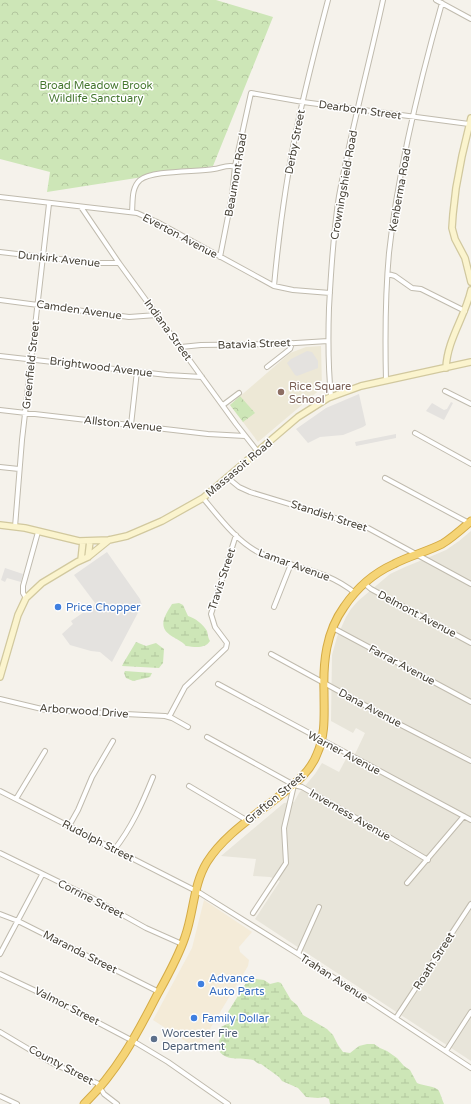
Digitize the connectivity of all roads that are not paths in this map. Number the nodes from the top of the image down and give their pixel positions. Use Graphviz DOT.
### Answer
graph roads {
  1 [pos="328,0"];
  2 [pos="383,0"];
  3 [pos="436,0"];
  4 [pos="442,3"];
  5 [pos="471,19"];
  6 [pos="251,93"];
  7 [pos="303,102"];
  8 [pos="357,109"];
  9 [pos="414,118"];
  10 [pos="471,118"];
  11 [pos="469,124"];
  12 [pos="235,168"];
  13 [pos="0,197"];
  14 [pos="49,204"];
  15 [pos="81,207"];
  16 [pos="132,212"];
  17 [pos="0,252"];
  18 [pos="43,257"];
  19 [pos="220,257"];
  20 [pos="119,263"];
  21 [pos="388,274"];
  22 [pos="471,282"];
  23 [pos="274,286"];
  24 [pos="471,290"];
  25 [pos="330,293"];
  26 [pos="0,300"];
  27 [pos="37,304"];
  28 [pos="465,312"];
  29 [pos="157,315"];
  30 [pos="328,340"];
  31 [pos="292,343"];
  32 [pos="181,347"];
  33 [pos="0,356"];
  34 [pos="31,360"];
  35 [pos="471,362"];
  36 [pos="267,367"];
  37 [pos="446,368"];
  38 [pos="137,371"];
  39 [pos="202,377"];
  40 [pos="386,381"];
  41 [pos="445,391"];
  42 [pos="239,393"];
  43 [pos="331,396"];
  44 [pos="471,404"];
  45 [pos="223,405"];
  46 [pos="0,410"];
  47 [pos="26,413"];
  48 [pos="131,425"];
  49 [pos="415,433"];
  50 [pos="246,436"];
  51 [pos="258,452"];
  52 [pos="471,464"];
  53 [pos="0,467"];
  54 [pos="19,469"];
  55 [pos="228,478"];
  56 [pos="385,478"];
  57 [pos="203,498"];
  58 [pos="470,523"];
  59 [pos="0,525"];
  60 [pos="15,527"];
  61 [pos="38,532"];
  62 [pos="236,536"];
  63 [pos="109,540"];
  64 [pos="83,541"];
  65 [pos="90,541"];
  66 [pos="417,554"];
  67 [pos="88,557"];
  68 [pos="81,560"];
  69 [pos="291,564"];
  70 [pos="365,584"];
  71 [pos="471,584"];
  72 [pos="355,593"];
  73 [pos="26,598"];
  74 [pos="274,607"];
  75 [pos="333,628"];
  76 [pos="471,643"];
  77 [pos="271,654"];
  78 [pos="0,677"];
  79 [pos="324,683"];
  80 [pos="218,684"];
  81 [pos="0,699"];
  82 [pos="471,702"];
  83 [pos="170,717"];
  84 [pos="188,727"];
  85 [pos="207,737"];
  86 [pos="112,741"];
  87 [pos="322,741"];
  88 [pos="45,751"];
  89 [pos="471,761"];
  90 [pos="153,777"];
  91 [pos="294,785"];
  92 [pos="188,786"];
  93 [pos="0,791"];
  94 [pos="16,799"];
  95 [pos="464,816"];
  96 [pos="471,820"];
  97 [pos="248,821"];
  98 [pos="69,826"];
  99 [pos="114,850"];
  100 [pos="0,853"];
  101 [pos="428,860"];
  102 [pos="42,875"];
  103 [pos="407,883"];
  104 [pos="196,891"];
  105 [pos="471,904"];
  106 [pos="319,907"];
  107 [pos="253,913"];
  108 [pos="0,914"];
  109 [pos="18,921"];
  110 [pos="182,944"];
  111 [pos="0,954"];
  112 [pos="298,954"];
  113 [pos="0,974"];
  114 [pos="159,992"];
  115 [pos="471,1012"];
  116 [pos="396,1018"];
  117 [pos="0,1032"];
  118 [pos="133,1041"];
  119 [pos="446,1051"];
  120 [pos="471,1068"];
  121 [pos="100,1088"];
  122 [pos="0,1096"];
  123 [pos="16,1104"];
  124 [pos="84,1104"];
  125 [pos="117,1104"];
  126 [pos="228,1104"];
  1 -- 7 [label="street, Derby Street"];
  2 -- 8 [label="street, Crowningshield Road"];
  3 -- 4 [label="street"];
  4 -- 5 [label="street"];
  4 -- 9 [label="street, Kenberma Road"];
  6 -- 7 [label="street, Dearborn Street"];
  6 -- 12 [label="street, Beaumont Road"];
  7 -- 8 [label="street, Dearborn Street"];
  7 -- 23 [label="street, Derby Street"];
  8 -- 9 [label="street, Dearborn Street"];
  8 -- 25 [label="street, Crowningshield Road"];
  9 -- 11 [label="street, Dearborn Street"];
  9 -- 21 [label="street, Kenberma Road"];
  10 -- 11 [label="main road"];
  11 -- 22 [label="main road"];
  12 -- 16 [label="street"];
  12 -- 19 [label="street, Beaumont Road"];
  13 -- 14 [label="street, Everton Avenue"];
  14 -- 15 [label="street, Everton Avenue"];
  14 -- 18 [label="street, Greenfield Street"];
  15 -- 16 [label="street, Everton Avenue"];
  15 -- 20 [label="street, Indiana Street"];
  16 -- 19 [label="street, Everton Avenue"];
  17 -- 18 [label="street, Dunkirk Avenue"];
  18 -- 20 [label="street, Dunkirk Avenue"];
  18 -- 27 [label="street, Greenfield Street"];
  19 -- 23 [label="street, Everton Avenue"];
  20 -- 29 [label="street, Indiana Street"];
  21 -- 28 [label="street"];
  21 -- 40 [label="street, Kenberma Road"];
  23 -- 25 [label="street, Everton Avenue"];
  24 -- 28 [label="main road"];
  25 -- 30 [label="street, Crowningshield Road"];
  26 -- 27 [label="street, Camden Avenue"];
  27 -- 29 [label="street, Camden Avenue"];
  27 -- 34 [label="street, Greenfield Street"];
  28 -- 37 [label="main road"];
  29 -- 32 [label="street, Indiana Street"];
  30 -- 31 [label="street, Batavia Street"];
  30 -- 43 [label="street, Crowningshield Road"];
  31 -- 32 [label="street, Batavia Street"];
  31 -- 36 [label="street"];
  32 -- 39 [label="street, Indiana Street"];
  33 -- 34 [label="street, Brightwood Avenue"];
  34 -- 38 [label="street, Brightwood Avenue"];
  34 -- 47 [label="street, Greenfield Street"];
  35 -- 37 [label="main road, Massasoit Road"];
  37 -- 40 [label="main road, Massasoit Road"];
  38 -- 39 [label="street, Brightwood Avenue"];
  38 -- 48 [label="street"];
  39 -- 45 [label="street, Indiana Street"];
  40 -- 43 [label="main road, Massasoit Road"];
  41 -- 44 [label="street"];
  42 -- 45 [label="street"];
  43 -- 51 [label="main road, Massasoit Road"];
  45 -- 50 [label="street, Indiana Street"];
  46 -- 47 [label="street, Allston Avenue"];
  47 -- 48 [label="street, Allston Avenue"];
  47 -- 54 [label="street, Greenfield Street"];
  48 -- 50 [label="street, Allston Avenue"];
  49 -- 52 [label="street"];
  50 -- 51 [label="street, Indiana Street"];
  51 -- 55 [label="main road, Massasoit Road"];
  53 -- 54 [label="street"];
  54 -- 60 [label="street, Greenfield Street"];
  55 -- 57 [label="main road, Massasoit Road"];
  55 -- 66 [label="street, Standish Street"];
  56 -- 58 [label="street"];
  57 -- 62 [label="street, Lamar Avenue"];
  57 -- 63 [label="main road, Massasoit Road"];
  58 -- 66 [label="highway, Grafton Street"];
  59 -- 60 [label="main road, Massasoit Road"];
  60 -- 61 [label="main road, Massasoit Road"];
  61 -- 64 [label="main road, Massasoit Road"];
  61 -- 73 [label="street"];
  62 -- 69 [label="street, Lamar Avenue"];
  62 -- 83 [label="street, Travis Street"];
  63 -- 65 [label="main road, Massasoit Road"];
  63 -- 67 [label="main road"];
  64 -- 65 [label="main road, Massasoit Road"];
  64 -- 68 [label="main road"];
  65 -- 67 [label="main road"];
  66 -- 70 [label="highway, Grafton Street"];
  66 -- 71 [label="street, Standish Street"];
  67 -- 68 [label="main road"];
  68 -- 73 [label="main road"];
  69 -- 72 [label="street, Lamar Avenue"];
  69 -- 74 [label="street"];
  70 -- 72 [label="highway, Grafton Street"];
  70 -- 76 [label="street, Delmont Avenue"];
  72 -- 75 [label="highway, Grafton Street"];
  73 -- 78 [label="main road"];
  75 -- 79 [label="highway, Grafton Street"];
  75 -- 82 [label="street, Farrar Avenue"];
  77 -- 79 [label="street, Dana Avenue"];
  79 -- 87 [label="highway, Grafton Street"];
  79 -- 89 [label="street, Dana Avenue"];
  80 -- 87 [label="street, Warner Avenue"];
  81 -- 83 [label="street, Arborwood Drive"];
  83 -- 84 [label="street"];
  85 -- 91 [label="street, Inverness Avenue"];
  86 -- 98 [label="street"];
  87 -- 91 [label="highway, Grafton Street"];
  87 -- 95 [label="street, Warner Avenue"];
  88 -- 94 [label="street"];
  90 -- 99 [label="street"];
  91 -- 97 [label="highway, Grafton Street"];
  91 -- 101 [label="street, Inverness Avenue"];
  91 -- 107 [label="street"];
  92 -- 97 [label="street"];
  93 -- 94 [label="street, Rudolph Street"];
  94 -- 98 [label="street, Rudolph Street"];
  95 -- 96 [label="street, Warner Avenue"];
  95 -- 101 [label="street"];
  97 -- 104 [label="highway, Grafton Street"];
  98 -- 99 [label="street, Rudolph Street"];
  99 -- 104 [label="street, Rudolph Street"];
  100 -- 102 [label="street, Corrine Street"];
  101 -- 103 [label="street"];
  102 -- 109 [label="street"];
  102 -- 110 [label="street, Corrine Street"];
  104 -- 110 [label="highway, Grafton Street"];
  104 -- 112 [label="street, Trahan Avenue"];
  105 -- 116 [label="street, Roath Street"];
  106 -- 112 [label="street"];
  108 -- 109 [label="street, Maranda Street"];
  109 -- 111 [label="street"];
  109 -- 114 [label="street, Maranda Street"];
  110 -- 114 [label="highway, Grafton Street"];
  112 -- 116 [label="street, Trahan Avenue"];
  113 -- 118 [label="street, Valmor Street"];
  114 -- 118 [label="highway, Grafton Street"];
  115 -- 119 [label="street"];
  116 -- 119 [label="street, Trahan Avenue"];
  117 -- 121 [label="street, County Street"];
  118 -- 121 [label="highway, Grafton Street"];
  118 -- 126 [label="street, Valmor Street"];
  119 -- 120 [label="street, Trahan Avenue"];
  121 -- 124 [label="highway, Grafton Street"];
  121 -- 125 [label="street, County Street"];
  122 -- 123 [label="street"];
}
